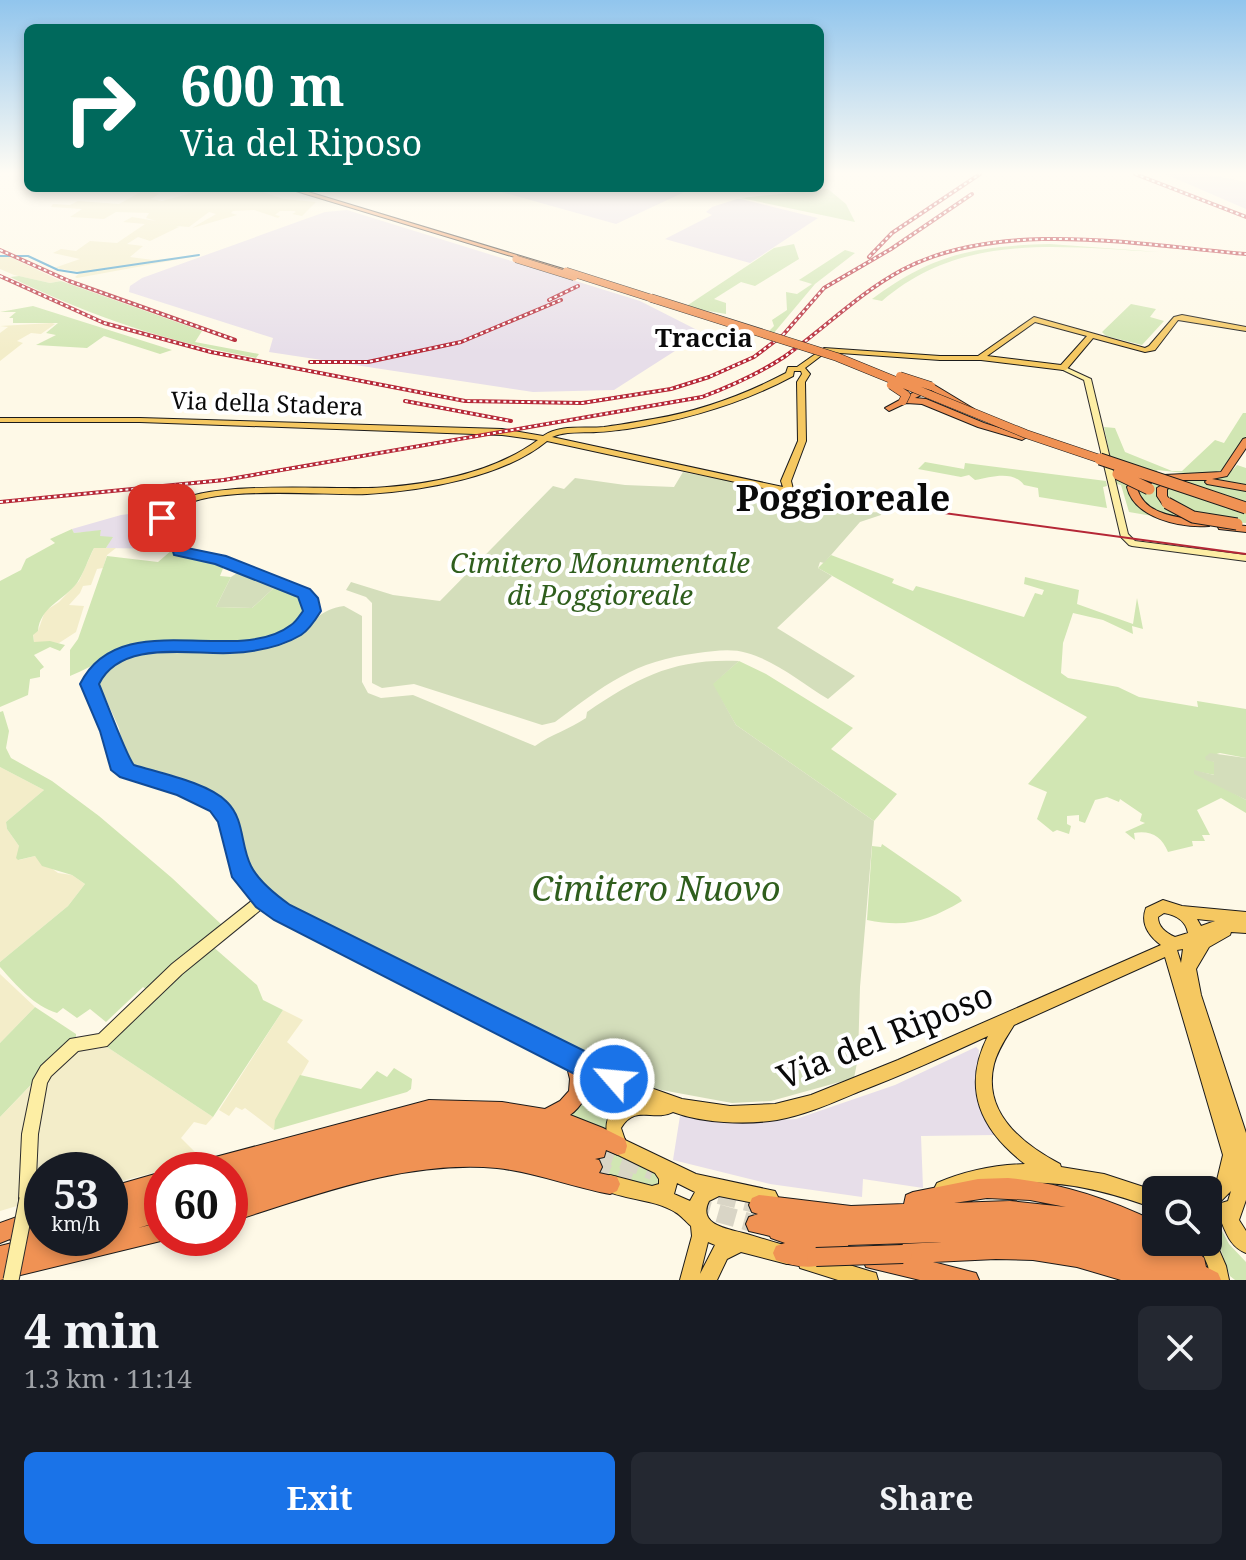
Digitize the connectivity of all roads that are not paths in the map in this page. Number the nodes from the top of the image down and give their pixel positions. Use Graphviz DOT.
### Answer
graph roads {
  1 [pos="430,234"];
  2 [pos="442,234"];
  3 [pos="597,280"];
  4 [pos="683,309"];
  5 [pos="1212,321"];
  6 [pos="1246,329"];
  7 [pos="1092,335"];
  8 [pos="808,348"];
  9 [pos="1139,348"];
  10 [pos="980,358"];
  11 [pos="941,359"];
  12 [pos="1063,368"];
  13 [pos="1051,370"];
  14 [pos="801,374"];
  15 [pos="1078,374"];
  16 [pos="931,386"];
  17 [pos="903,401"];
  18 [pos="889,408"];
  19 [pos="0,423"];
  20 [pos="1024,436"];
  21 [pos="545,438"];
  22 [pos="1246,441"];
  23 [pos="1220,475"];
  24 [pos="1246,488"];
  25 [pos="1167,503"];
  26 [pos="1246,510"];
  27 [pos="1243,526"];
  28 [pos="1128,539"];
  29 [pos="1246,552"];
  30 [pos="1246,558"];
  31 [pos="264,899"];
  32 [pos="1179,910"];
  33 [pos="1243,923"];
  34 [pos="1193,939"];
  35 [pos="1171,954"];
  36 [pos="1010,1019"];
  37 [pos="574,1059"];
  38 [pos="682,1107"];
  39 [pos="547,1117"];
  40 [pos="618,1146"];
  41 [pos="1230,1148"];
  42 [pos="248,1158"];
  43 [pos="1246,1160"];
  44 [pos="659,1167"];
  45 [pos="248,1172"];
  46 [pos="1062,1174"];
  47 [pos="610,1184"];
  48 [pos="248,1188"];
  49 [pos="1222,1188"];
  50 [pos="722,1190"];
  51 [pos="653,1194"];
  52 [pos="1142,1196"];
  53 [pos="913,1202"];
  54 [pos="1237,1206"];
  55 [pos="248,1207"];
  56 [pos="760,1218"];
  57 [pos="699,1221"];
  58 [pos="24,1224"];
  59 [pos="1142,1226"];
  60 [pos="0,1233"];
  61 [pos="24,1233"];
  62 [pos="144,1236"];
  63 [pos="0,1239"];
  64 [pos="742,1242"];
  65 [pos="1246,1244"];
  66 [pos="24,1249"];
  67 [pos="783,1253"];
  68 [pos="0,1256"];
  69 [pos="1185,1256"];
  70 [pos="1213,1256"];
  71 [pos="0,1271"];
  72 [pos="11,1280"];
  73 [pos="689,1280"];
  74 [pos="707,1280"];
  75 [pos="869,1280"];
  76 [pos="969,1280"];
  77 [pos="1152,1280"];
  78 [pos="1179,1280"];
  79 [pos="1210,1280"];
  80 [pos="1220,1280"];
  1 -- 8 [label="highway, bridge"];
  2 -- 3 [label="highway, bridge"];
  3 -- 4 [label="highway, bridge"];
  3 -- 8 [label="highway, bridge"];
  5 -- 6 [label="main road"];
  5 -- 9 [label="main road"];
  5 -- 9 [label="main road"];
  7 -- 9 [label="main road"];
  7 -- 10 [label="main road"];
  7 -- 12 [label="main road"];
  8 -- 16 [label="highway, bridge"];
  8 -- 17 [label="highway, bridge"];
  8 -- 20 [label="highway, bridge"];
  10 -- 11 [label="main road"];
  10 -- 12 [label="main road"];
  11 -- 13 [label="main road"];
  11 -- 14 [label="main road"];
  12 -- 13 [label="main road"];
  12 -- 15 [label="main road"];
  13 -- 15 [label="main road"];
  14 -- 21 [label="main road"];
  14 -- 21 [label="main road, Via della Stadera"];
  15 -- 28 [label="main road"];
  16 -- 17 [label="highway, bridge"];
  16 -- 20 [label="highway, bridge"];
  17 -- 18 [label="highway"];
  17 -- 20 [label="highway, bridge"];
  19 -- 21 [label="main road, Via della Stadera"];
  20 -- 23 [label="highway, bridge"];
  20 -- 25 [label="highway, bridge"];
  20 -- 26 [label="highway, bridge"];
  21 -- 31 [label="main road, Via del Riposo"];
  22 -- 23 [label="highway"];
  23 -- 27 [label="highway, bridge"];
  24 -- 25 [label="highway, bridge"];
  25 -- 27 [label="highway, bridge"];
  28 -- 29 [label="main road"];
  28 -- 30 [label="main road"];
  31 -- 37 [label="main road, Via del Riposo"];
  31 -- 72 [label="main road, bridge"];
  32 -- 33 [label="main road"];
  32 -- 34 [label="main road"];
  32 -- 35 [label="main road"];
  33 -- 34 [label="main road"];
  33 -- 35 [label="main road"];
  34 -- 35 [label="main road"];
  34 -- 35 [label="main road"];
  35 -- 36 [label="main road, Via del Riposo"];
  35 -- 41 [label="main road"];
  35 -- 43 [label="main road"];
  36 -- 38 [label="main road, Via del Riposo"];
  36 -- 46 [label="main road"];
  37 -- 38 [label="main road, Via del Riposo"];
  37 -- 39 [label="highway"];
  38 -- 40 [label="main road"];
  39 -- 40 [label="highway"];
  39 -- 42 [label="highway"];
  40 -- 44 [label="main road"];
  41 -- 49 [label="main road"];
  41 -- 54 [label="main road"];
  44 -- 50 [label="main road"];
  44 -- 51 [label="main road"];
  45 -- 48 [label="highway"];
  46 -- 52 [label="main road"];
  46 -- 53 [label="main road"];
  47 -- 51 [label="main road"];
  47 -- 55 [label="highway"];
  50 -- 53 [label="main road"];
  50 -- 57 [label="main road"];
  51 -- 57 [label="main road"];
  53 -- 59 [label="highway"];
  54 -- 65 [label="main road"];
  56 -- 76 [label="highway"];
  56 -- 78 [label="highway"];
  56 -- 79 [label="highway"];
  57 -- 64 [label="main road"];
  57 -- 73 [label="main road"];
  58 -- 60 [label="highway"];
  61 -- 63 [label="highway"];
  62 -- 71 [label="highway"];
  64 -- 67 [label="main road"];
  64 -- 74 [label="main road"];
  66 -- 68 [label="highway"];
  67 -- 75 [label="main road"];
  67 -- 77 [label="highway, bridge"];
  69 -- 79 [label="highway"];
  70 -- 80 [label="main road"];
}
